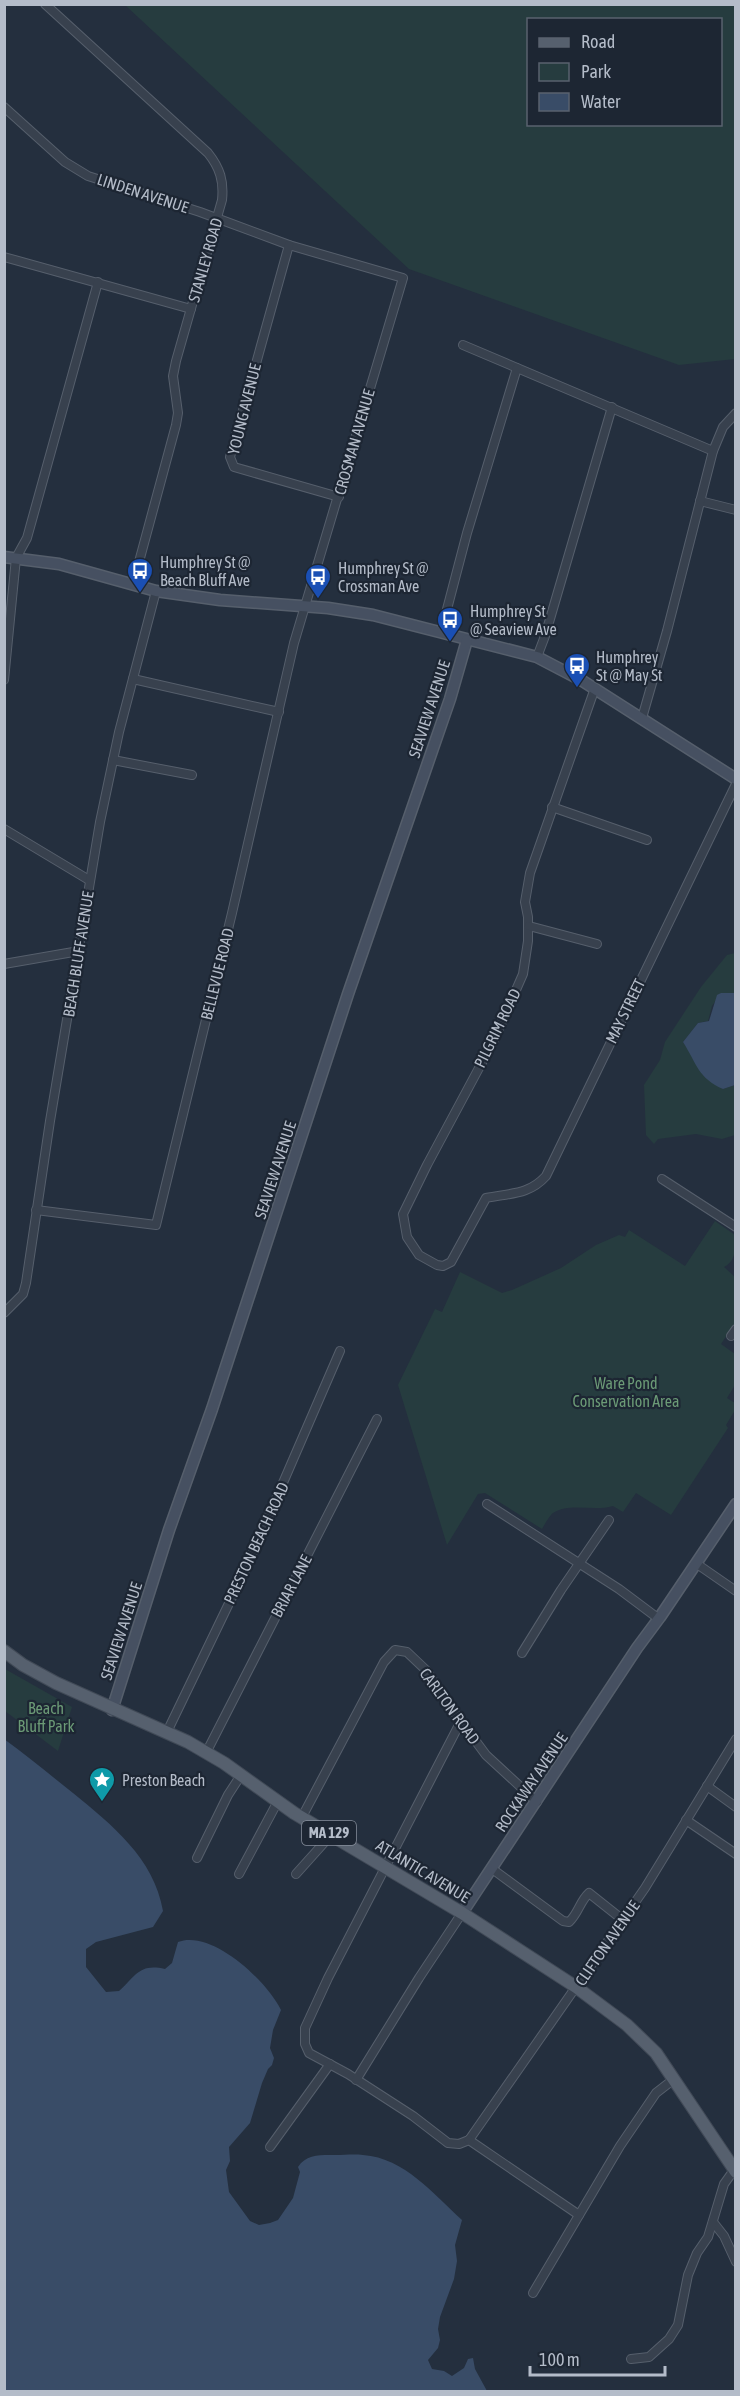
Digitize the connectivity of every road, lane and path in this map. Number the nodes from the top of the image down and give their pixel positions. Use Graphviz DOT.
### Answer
graph roads {
  1 [pos="45,4"];
  2 [pos="4,107"];
  3 [pos="216,218"];
  4 [pos="289,245"];
  5 [pos="4,257"];
  6 [pos="403,278"];
  7 [pos="98,282"];
  8 [pos="191,309"];
  9 [pos="463,345"];
  10 [pos="517,368"];
  11 [pos="612,407"];
  12 [pos="735,413"];
  13 [pos="713,451"];
  14 [pos="339,497"];
  15 [pos="699,501"];
  16 [pos="735,510"];
  17 [pos="10,557"];
  18 [pos="133,584"];
  19 [pos="156,591"];
  20 [pos="305,606"];
  21 [pos="441,632"];
  22 [pos="467,640"];
  23 [pos="537,657"];
  24 [pos="133,679"];
  25 [pos="4,680"];
  26 [pos="595,688"];
  27 [pos="279,712"];
  28 [pos="642,718"];
  29 [pos="113,760"];
  30 [pos="192,775"];
  31 [pos="735,779"];
  32 [pos="735,784"];
  33 [pos="552,807"];
  34 [pos="4,829"];
  35 [pos="648,840"];
  36 [pos="89,880"];
  37 [pos="529,926"];
  38 [pos="597,944"];
  39 [pos="79,951"];
  40 [pos="4,964"];
  41 [pos="662,1179"];
  42 [pos="483,1202"];
  43 [pos="36,1210"];
  44 [pos="735,1227"];
  45 [pos="4,1312"];
  46 [pos="340,1351"];
  47 [pos="377,1419"];
  48 [pos="487,1504"];
  49 [pos="735,1504"];
  50 [pos="609,1520"];
  51 [pos="579,1563"];
  52 [pos="697,1564"];
  53 [pos="735,1592"];
  54 [pos="659,1619"];
  55 [pos="4,1651"];
  56 [pos="522,1653"];
  57 [pos="112,1710"];
  58 [pos="460,1721"];
  59 [pos="167,1732"];
  60 [pos="735,1739"];
  61 [pos="206,1753"];
  62 [pos="242,1775"];
  63 [pos="707,1786"];
  64 [pos="278,1801"];
  65 [pos="537,1802"];
  66 [pos="735,1807"];
  67 [pos="302,1817"];
  68 [pos="686,1821"];
  69 [pos="331,1834"];
  70 [pos="735,1854"];
  71 [pos="197,1858"];
  72 [pos="491,1868"];
  73 [pos="386,1869"];
  74 [pos="239,1874"];
  75 [pos="297,1874"];
  76 [pos="462,1913"];
  77 [pos="623,1920"];
  78 [pos="576,1987"];
  79 [pos="330,2064"];
  80 [pos="674,2079"];
  81 [pos="356,2080"];
  82 [pos="469,2140"];
  83 [pos="270,2147"];
  84 [pos="735,2171"];
  85 [pos="579,2215"];
  86 [pos="712,2222"];
  87 [pos="735,2262"];
  88 [pos="532,2293"];
  89 [pos="631,2359"];
  1 -- 3 [label="street, STANLEY ROAD"];
  2 -- 3 [label="street, LINDEN AVENUE"];
  3 -- 4 [label="street, LINDEN AVENUE"];
  3 -- 8 [label="street, STANLEY ROAD"];
  4 -- 6 [label="street, LINDEN AVENUE"];
  4 -- 14 [label="street, YOUNG AVENUE"];
  5 -- 7 [label="street"];
  6 -- 14 [label="street, CROSMAN AVENUE"];
  7 -- 8 [label="street"];
  7 -- 17 [label="street"];
  8 -- 18 [label="street, STANLEY ROAD"];
  9 -- 10 [label="street"];
  10 -- 11 [label="street"];
  10 -- 21 [label="street"];
  11 -- 13 [label="street"];
  11 -- 23 [label="street"];
  12 -- 13 [label="street"];
  13 -- 15 [label="street"];
  14 -- 20 [label="street, CROSMAN AVENUE"];
  15 -- 16 [label="street"];
  15 -- 28 [label="street"];
  17 -- 18 [label="street"];
  17 -- 25 [label="street"];
  18 -- 19 [label="street"];
  19 -- 20 [label="street"];
  19 -- 24 [label="street, BEACH BLUFF AVENUE"];
  20 -- 21 [label="street"];
  20 -- 27 [label="street, BELLEVUE ROAD"];
  21 -- 22 [label="street"];
  22 -- 23 [label="street"];
  22 -- 57 [label="street, SEAVIEW AVENUE"];
  23 -- 26 [label="street"];
  24 -- 27 [label="street"];
  24 -- 29 [label="street, BEACH BLUFF AVENUE"];
  26 -- 28 [label="street"];
  26 -- 33 [label="street, PILGRIM ROAD"];
  27 -- 43 [label="street, BELLEVUE ROAD"];
  28 -- 31 [label="street"];
  29 -- 30 [label="street"];
  29 -- 36 [label="street, BEACH BLUFF AVENUE"];
  32 -- 42 [label="street, MAY STREET"];
  33 -- 35 [label="street"];
  33 -- 37 [label="street, PILGRIM ROAD"];
  34 -- 36 [label="street"];
  36 -- 39 [label="street, BEACH BLUFF AVENUE"];
  37 -- 38 [label="street"];
  37 -- 42 [label="street, PILGRIM ROAD"];
  39 -- 40 [label="street"];
  39 -- 43 [label="street, BEACH BLUFF AVENUE"];
  41 -- 44 [label="street"];
  43 -- 45 [label="street, BEACH BLUFF AVENUE"];
  46 -- 59 [label="street, PRESTON BEACH ROAD"];
  47 -- 61 [label="street, BRIAR LANE"];
  48 -- 51 [label="street"];
  49 -- 52 [label="street, ROCKAWAY AVENUE"];
  50 -- 51 [label="street"];
  51 -- 54 [label="street"];
  51 -- 56 [label="street"];
  52 -- 53 [label="street"];
  52 -- 54 [label="street, ROCKAWAY AVENUE"];
  54 -- 65 [label="street, ROCKAWAY AVENUE"];
  55 -- 57 [label="main road, ATLANTIC AVENUE / MA 129"];
  57 -- 59 [label="main road, ATLANTIC AVENUE / MA 129"];
  58 -- 65 [label="street, CARLTON ROAD"];
  58 -- 67 [label="street, CARLTON ROAD"];
  58 -- 73 [label="street"];
  59 -- 61 [label="main road, ATLANTIC AVENUE / MA 129"];
  60 -- 63 [label="street, CLIFTON AVENUE"];
  61 -- 62 [label="main road, ATLANTIC AVENUE / MA 129"];
  62 -- 64 [label="main road, ATLANTIC AVENUE / MA 129"];
  62 -- 71 [label="street"];
  63 -- 66 [label="street"];
  63 -- 68 [label="street, CLIFTON AVENUE"];
  64 -- 67 [label="main road, ATLANTIC AVENUE / MA 129"];
  64 -- 74 [label="street"];
  65 -- 72 [label="street, ROCKAWAY AVENUE"];
  67 -- 69 [label="main road, ATLANTIC AVENUE / MA 129"];
  68 -- 70 [label="street"];
  68 -- 77 [label="street, CLIFTON AVENUE"];
  69 -- 73 [label="main road, ATLANTIC AVENUE / MA 129"];
  69 -- 75 [label="street"];
  72 -- 76 [label="street, ROCKAWAY AVENUE"];
  72 -- 77 [label="street"];
  73 -- 76 [label="main road, ATLANTIC AVENUE / MA 129"];
  73 -- 79 [label="street"];
  76 -- 78 [label="main road, ATLANTIC AVENUE / MA 129"];
  76 -- 81 [label="street, ROCKAWAY AVENUE"];
  77 -- 78 [label="street, CLIFTON AVENUE"];
  78 -- 80 [label="main road, ATLANTIC AVENUE / MA 129"];
  78 -- 82 [label="street, CLIFTON AVENUE"];
  79 -- 81 [label="street"];
  79 -- 83 [label="street"];
  80 -- 84 [label="main road, ATLANTIC AVENUE / MA 129"];
  80 -- 85 [label="street"];
  81 -- 82 [label="street"];
  82 -- 85 [label="street"];
  84 -- 86 [label="street"];
  85 -- 88 [label="street"];
  86 -- 87 [label="street"];
  86 -- 89 [label="street"];
}
